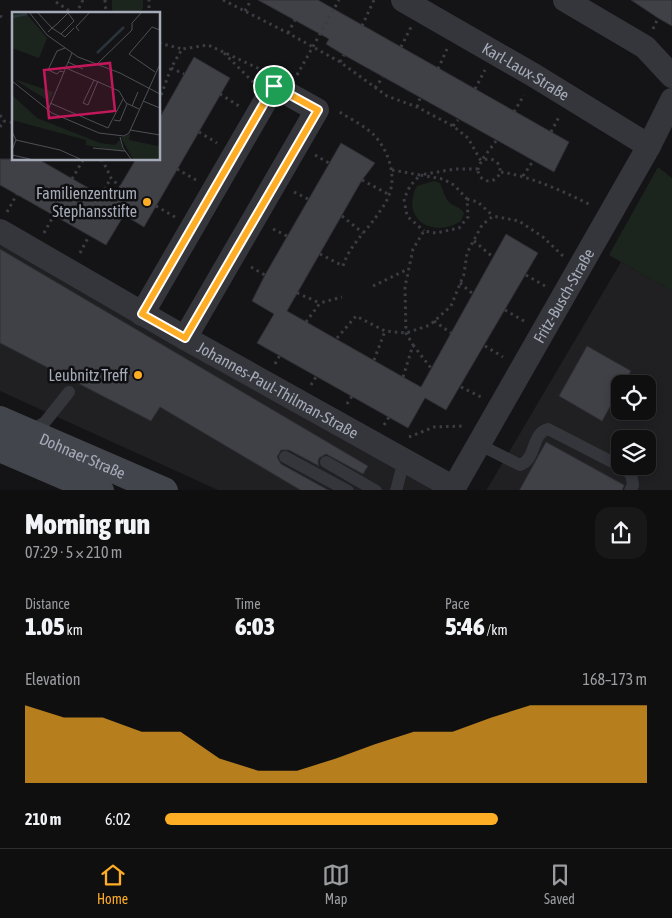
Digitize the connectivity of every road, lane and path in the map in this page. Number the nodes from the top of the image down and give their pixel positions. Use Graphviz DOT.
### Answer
graph roads {
  1 [pos="83,0"];
  2 [pos="223,0"];
  3 [pos="251,0"];
  4 [pos="339,0"];
  5 [pos="374,0"];
  6 [pos="403,0"];
  7 [pos="565,0"];
  8 [pos="56,2"];
  9 [pos="245,11"];
  10 [pos="72,12"];
  11 [pos="76,12"];
  12 [pos="295,20"];
  13 [pos="362,26"];
  14 [pos="288,33"];
  15 [pos="160,43"];
  16 [pos="312,47"];
  17 [pos="182,49"];
  18 [pos="222,50"];
  19 [pos="344,55"];
  20 [pos="340,62"];
  21 [pos="171,68"];
  22 [pos="184,74"];
  23 [pos="672,76"];
  24 [pos="382,77"];
  25 [pos="375,88"];
  26 [pos="276,92"];
  27 [pos="160,98"];
  28 [pos="420,98"];
  29 [pos="672,100"];
  30 [pos="416,107"];
  31 [pos="318,110"];
  32 [pos="0,116"];
  33 [pos="458,120"];
  34 [pos="4,121"];
  35 [pos="12,123"];
  36 [pos="453,126"];
  37 [pos="0,127"];
  38 [pos="496,140"];
  39 [pos="649,146"];
  40 [pos="82,160"];
  41 [pos="102,160"];
  42 [pos="481,161"];
  43 [pos="533,161"];
  44 [pos="477,169"];
  45 [pos="392,170"];
  46 [pos="501,172"];
  47 [pos="420,175"];
  48 [pos="523,176"];
  49 [pos="111,178"];
  50 [pos="72,179"];
  51 [pos="362,180"];
  52 [pos="120,187"];
  53 [pos="17,194"];
  54 [pos="101,195"];
  55 [pos="390,195"];
  56 [pos="467,199"];
  57 [pos="610,215"];
  58 [pos="54,216"];
  59 [pos="342,216"];
  60 [pos="493,216"];
  61 [pos="4,221"];
  62 [pos="45,231"];
  63 [pos="424,231"];
  64 [pos="363,233"];
  65 [pos="89,236"];
  66 [pos="474,241"];
  67 [pos="82,250"];
  68 [pos="320,254"];
  69 [pos="494,258"];
  70 [pos="409,269"];
  71 [pos="577,270"];
  72 [pos="460,283"];
  73 [pos="374,286"];
  74 [pos="297,293"];
  75 [pos="473,294"];
  76 [pos="342,297"];
  77 [pos="320,303"];
  78 [pos="505,310"];
  79 [pos="142,314"];
  80 [pos="520,319"];
  81 [pos="434,321"];
  82 [pos="306,322"];
  83 [pos="385,331"];
  84 [pos="406,333"];
  85 [pos="451,333"];
  86 [pos="185,338"];
  87 [pos="337,338"];
  88 [pos="413,345"];
  89 [pos="485,346"];
  90 [pos="280,355"];
  91 [pos="500,355"];
  92 [pos="374,360"];
  93 [pos="273,366"];
  94 [pos="432,368"];
  95 [pos="403,377"];
  96 [pos="461,387"];
  97 [pos="69,392"];
  98 [pos="476,395"];
  99 [pos="352,396"];
  100 [pos="347,404"];
  101 [pos="389,417"];
  102 [pos="0,420"];
  103 [pos="385,424"];
  104 [pos="27,433"];
  105 [pos="484,435"];
  106 [pos="0,448"];
  107 [pos="383,448"];
  108 [pos="284,457"];
  109 [pos="404,460"];
  110 [pos="326,462"];
  111 [pos="453,489"];
  112 [pos="100,490"];
  113 [pos="164,490"];
  114 [pos="348,490"];
  115 [pos="376,490"];
  116 [pos="396,490"];
  117 [pos="630,490"];
  1 -- 11 [label="path"];
  2 -- 9 [label="path"];
  3 -- 9 [label="path"];
  4 -- 16 [label="path"];
  5 -- 13 [label="path"];
  6 -- 39 [label="street, Karl-Laux-Straße"];
  7 -- 23 [label="street"];
  8 -- 10 [label="path"];
  9 -- 14 [label="path"];
  12 -- 14 [label="path"];
  14 -- 16 [label="path"];
  15 -- 17 [label="path"];
  16 -- 20 [label="path"];
  16 -- 26 [label="path"];
  17 -- 18 [label="path"];
  17 -- 21 [label="path"];
  18 -- 26 [label="path"];
  18 -- 26 [label="path"];
  19 -- 20 [label="path"];
  20 -- 25 [label="path"];
  21 -- 22 [label="path"];
  21 -- 27 [label="path"];
  24 -- 25 [label="path"];
  25 -- 30 [label="path"];
  26 -- 31 [label="street"];
  26 -- 79 [label="street"];
  28 -- 30 [label="path"];
  29 -- 39 [label="street, Fritz-Busch-Straße"];
  30 -- 36 [label="path"];
  31 -- 45 [label="path"];
  31 -- 86 [label="street"];
  32 -- 34 [label="path"];
  33 -- 36 [label="path"];
  34 -- 35 [label="path"];
  34 -- 37 [label="path"];
  36 -- 42 [label="path"];
  38 -- 42 [label="path"];
  39 -- 57 [label="street, Fritz-Busch-Straße"];
  40 -- 50 [label="path"];
  41 -- 49 [label="path"];
  42 -- 44 [label="path"];
  42 -- 46 [label="path"];
  43 -- 48 [label="path"];
  44 -- 46 [label="path"];
  44 -- 47 [label="path"];
  45 -- 47 [label="path"];
  45 -- 55 [label="path"];
  46 -- 48 [label="path"];
  47 -- 56 [label="path"];
  47 -- 63 [label="path"];
  48 -- 57 [label="path"];
  49 -- 52 [label="path"];
  49 -- 54 [label="path"];
  51 -- 55 [label="path"];
  53 -- 61 [label="path"];
  55 -- 64 [label="path"];
  56 -- 60 [label="path"];
  56 -- 63 [label="path"];
  57 -- 71 [label="street, Fritz-Busch-Straße"];
  58 -- 62 [label="path"];
  59 -- 64 [label="path"];
  60 -- 66 [label="path"];
  60 -- 71 [label="path"];
  61 -- 79 [label="street, Johannes-Paul-Thilman-Straße"];
  63 -- 70 [label="path"];
  64 -- 68 [label="path"];
  65 -- 67 [label="path"];
  66 -- 69 [label="path"];
  66 -- 72 [label="path"];
  70 -- 73 [label="path"];
  70 -- 84 [label="path"];
  71 -- 105 [label="street, Fritz-Busch-Straße"];
  72 -- 75 [label="path"];
  72 -- 81 [label="path"];
  74 -- 77 [label="path"];
  76 -- 77 [label="path"];
  77 -- 82 [label="path"];
  78 -- 80 [label="path"];
  79 -- 86 [label="street, Johannes-Paul-Thilman-Straße"];
  81 -- 84 [label="path"];
  81 -- 85 [label="path"];
  83 -- 84 [label="path"];
  83 -- 87 [label="path"];
  83 -- 92 [label="path"];
  84 -- 88 [label="path"];
  86 -- 107 [label="street, Johannes-Paul-Thilman-Straße"];
  88 -- 94 [label="path"];
  88 -- 95 [label="path"];
  89 -- 91 [label="path"];
  90 -- 93 [label="path"];
  96 -- 98 [label="path"];
  97 -- 104 [label="lane"];
  99 -- 100 [label="path"];
  101 -- 103 [label="path"];
  102 -- 104 [label="main road, Dohnaer Straße"];
  104 -- 113 [label="main road, Dohnaer Straße"];
  105 -- 107 [label="path"];
  105 -- 111 [label="street, Fritz-Busch-Straße"];
  105 -- 117 [label="lane"];
  106 -- 112 [label="main road, Dohnaer Straße"];
  107 -- 109 [label="street, Johannes-Paul-Thilman-Straße"];
  108 -- 114 [label="lane"];
  109 -- 111 [label="street, Johannes-Paul-Thilman-Straße"];
  109 -- 116 [label="lane"];
  110 -- 115 [label="lane"];
}
